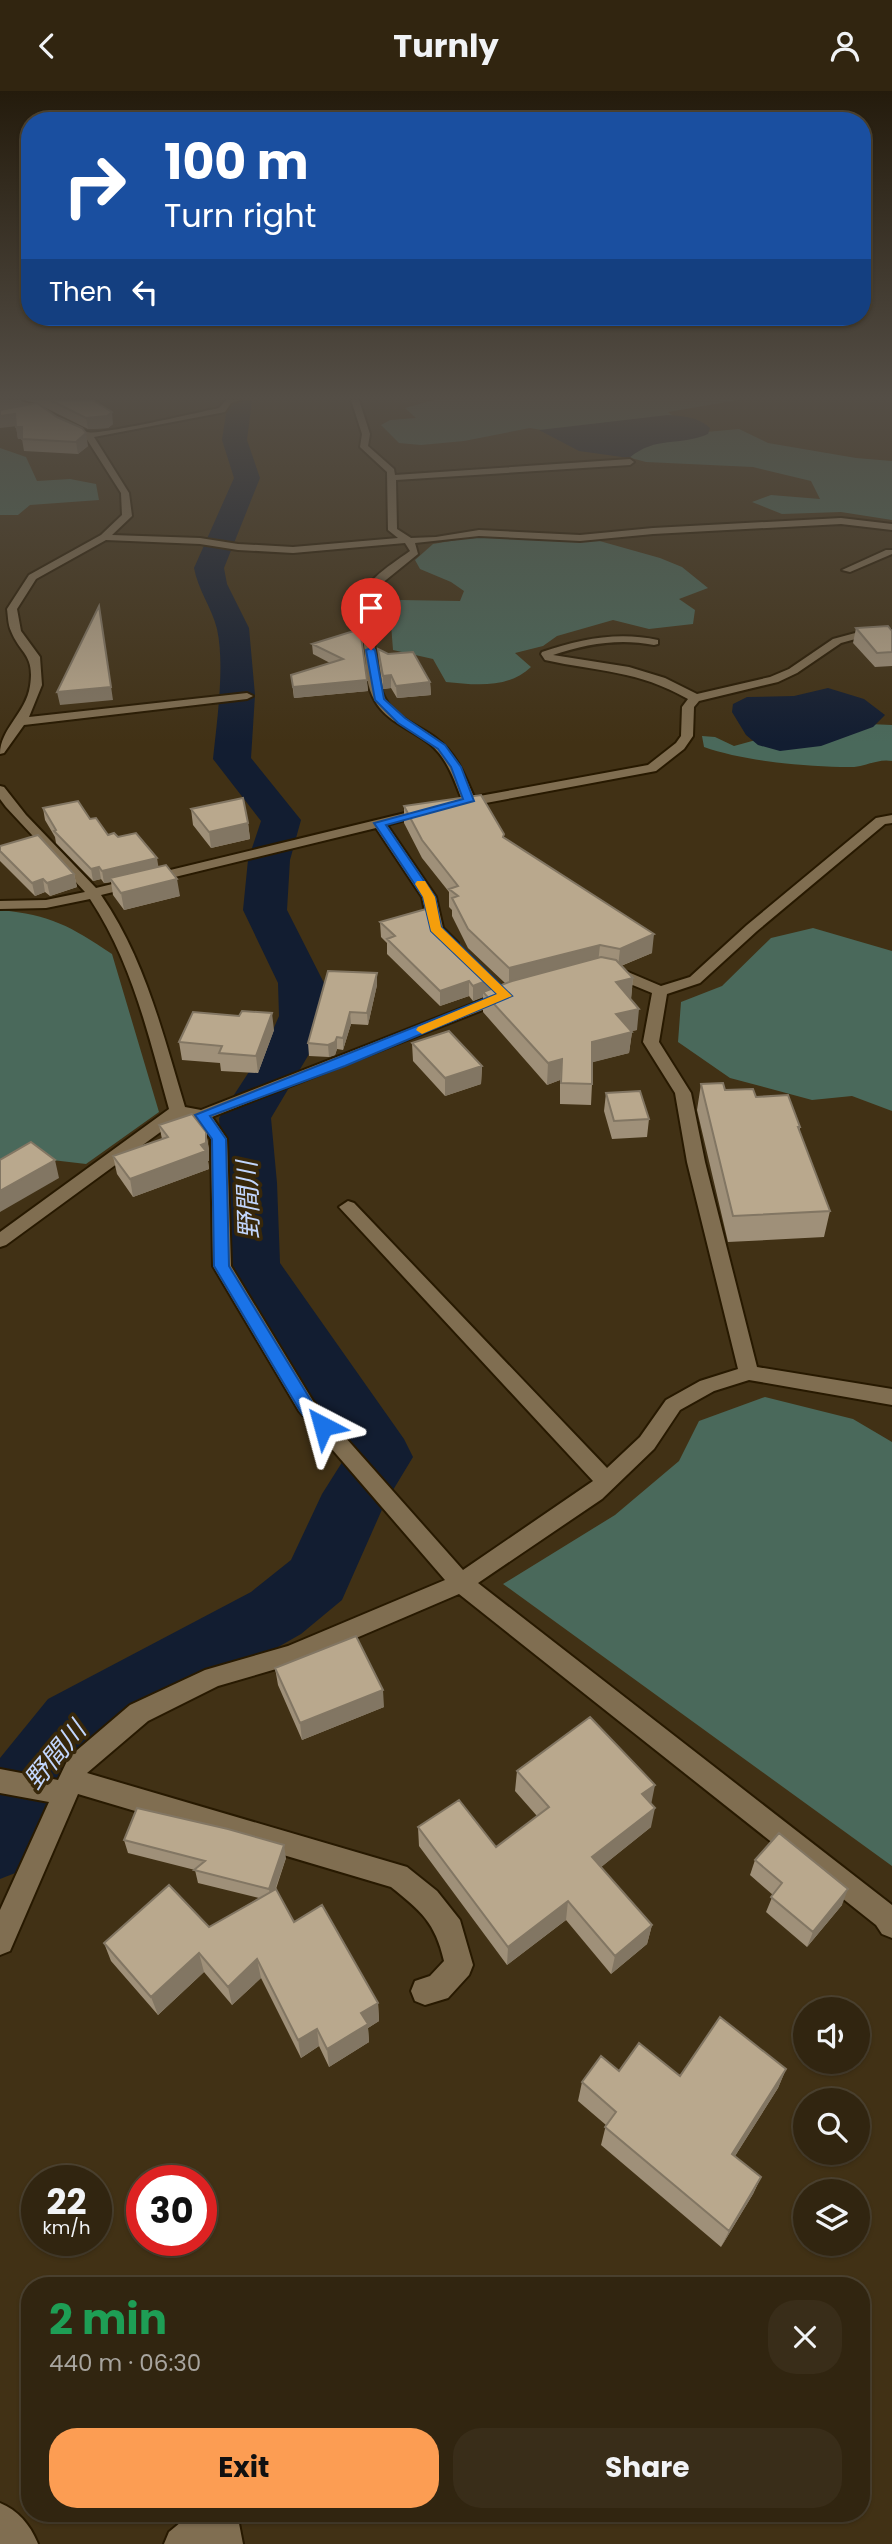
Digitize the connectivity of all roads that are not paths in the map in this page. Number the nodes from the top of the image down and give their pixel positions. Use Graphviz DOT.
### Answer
graph roads {
  1 [pos="127,514"];
  2 [pos="390,514"];
  3 [pos="892,527"];
  4 [pos="104,537"];
  5 [pos="408,540"];
  6 [pos="890,552"];
  7 [pos="847,570"];
  8 [pos="877,570"];
  9 [pos="892,633"];
  10 [pos="654,642"];
  11 [pos="247,697"];
  12 [pos="695,698"];
  13 [pos="19,722"];
  14 [pos="1,745"];
  15 [pos="0,790"];
  16 [pos="469,801"];
  17 [pos="892,819"];
  18 [pos="379,823"];
  19 [pos="94,893"];
  20 [pos="0,905"];
  21 [pos="466,957"];
  22 [pos="599,970"];
  23 [pos="506,991"];
  24 [pos="660,991"];
  25 [pos="178,1111"];
  26 [pos="202,1115"];
  27 [pos="348,1207"];
  28 [pos="0,1241"];
  29 [pos="749,1373"];
  30 [pos="892,1397"];
  31 [pos="606,1481"];
  32 [pos="461,1583"];
  33 [pos="0,1781"];
  34 [pos="69,1786"];
  35 [pos="892,1925"];
  36 [pos="0,1941"];
  37 [pos="425,1991"];
  38 [pos="0,2520"];
  39 [pos="209,2522"];
  40 [pos="222,2522"];
  41 [pos="21,2544"];
  42 [pos="181,2544"];
  43 [pos="226,2544"];
  1 -- 4 [label="street"];
  2 -- 5 [label="street"];
  3 -- 5 [label="street"];
  4 -- 5 [label="street"];
  4 -- 13 [label="street"];
  5 -- 16 [label="street"];
  6 -- 7 [label="street"];
  6 -- 8 [label="street"];
  9 -- 12 [label="street"];
  10 -- 12 [label="street"];
  11 -- 13 [label="street"];
  12 -- 16 [label="street"];
  13 -- 14 [label="street"];
  15 -- 19 [label="street"];
  16 -- 18 [label="street"];
  17 -- 24 [label="street"];
  18 -- 19 [label="street"];
  18 -- 21 [label="street"];
  19 -- 20 [label="street"];
  19 -- 25 [label="street"];
  22 -- 24 [label="street"];
  23 -- 26 [label="street"];
  24 -- 29 [label="street"];
  25 -- 26 [label="street"];
  25 -- 28 [label="street"];
  26 -- 32 [label="street"];
  27 -- 31 [label="street"];
  29 -- 30 [label="street"];
  29 -- 31 [label="street"];
  31 -- 32 [label="street"];
  32 -- 34 [label="street"];
  32 -- 35 [label="street"];
  33 -- 34 [label="street"];
  34 -- 36 [label="street"];
  34 -- 37 [label="street"];
  38 -- 41 [label="street"];
  39 -- 42 [label="street"];
  40 -- 43 [label="street"];
}
